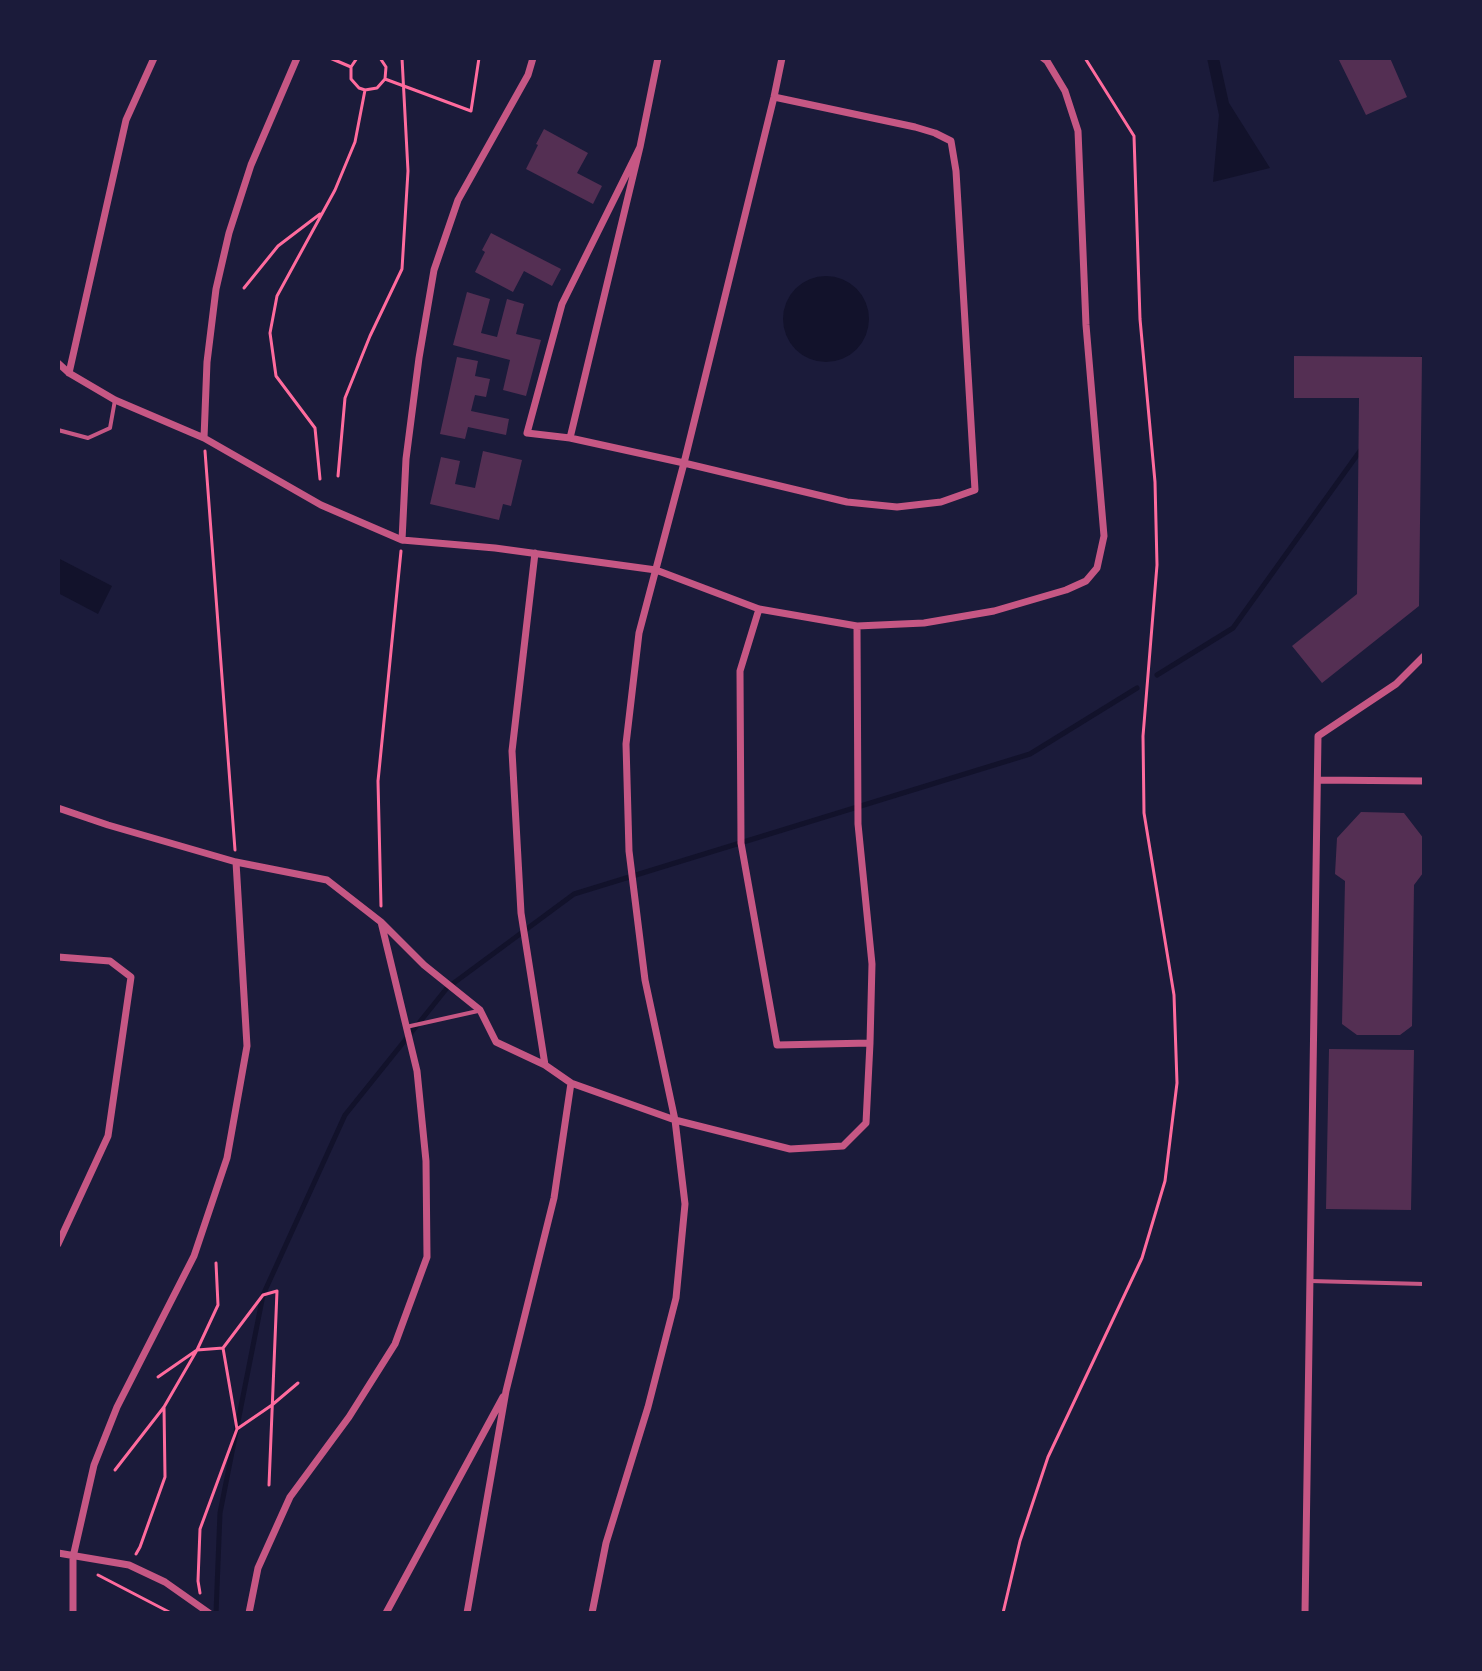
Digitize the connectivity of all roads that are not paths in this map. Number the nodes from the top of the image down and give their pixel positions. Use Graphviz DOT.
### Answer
graph roads {
  1 [pos="154,58"];
  2 [pos="297,58"];
  3 [pos="533,58"];
  4 [pos="658,58"];
  5 [pos="782,58"];
  6 [pos="1043,58"];
  7 [pos="774,97"];
  8 [pos="640,147"];
  9 [pos="58,363"];
  10 [pos="69,373"];
  11 [pos="115,400"];
  12 [pos="58,430"];
  13 [pos="204,438"];
  14 [pos="570,438"];
  15 [pos="684,463"];
  16 [pos="402,540"];
  17 [pos="535,553"];
  18 [pos="656,570"];
  19 [pos="759,609"];
  20 [pos="857,626"];
  21 [pos="1424,656"];
  22 [pos="1318,780"];
  23 [pos="1424,781"];
  24 [pos="58,808"];
  25 [pos="236,862"];
  26 [pos="381,922"];
  27 [pos="58,957"];
  28 [pos="480,1010"];
  29 [pos="406,1027"];
  30 [pos="870,1043"];
  31 [pos="545,1065"];
  32 [pos="571,1083"];
  33 [pos="675,1120"];
  34 [pos="58,1244"];
  35 [pos="1310,1281"];
  36 [pos="1424,1284"];
  37 [pos="506,1391"];
  38 [pos="58,1553"];
  39 [pos="73,1557"];
  40 [pos="206,1611"];
  41 [pos="73,1613"];
  42 [pos="249,1613"];
  43 [pos="386,1613"];
  44 [pos="467,1613"];
  45 [pos="592,1613"];
  46 [pos="1305,1613"];
  1 -- 10 [label="street"];
  2 -- 13 [label="street"];
  3 -- 16 [label="street"];
  4 -- 8 [label="street"];
  5 -- 7 [label="street"];
  6 -- 20 [label="street"];
  7 -- 15 [label="street"];
  7 -- 15 [label="street"];
  8 -- 14 [label="street"];
  8 -- 14 [label="street"];
  9 -- 10 [label="street"];
  10 -- 11 [label="street"];
  11 -- 12 [label="lane"];
  11 -- 13 [label="street"];
  13 -- 16 [label="street"];
  14 -- 15 [label="street"];
  15 -- 18 [label="street"];
  16 -- 17 [label="street"];
  17 -- 18 [label="street"];
  17 -- 31 [label="street"];
  18 -- 19 [label="street"];
  18 -- 33 [label="street"];
  19 -- 20 [label="street"];
  19 -- 30 [label="street"];
  20 -- 30 [label="street"];
  21 -- 22 [label="street"];
  22 -- 23 [label="street"];
  22 -- 35 [label="street"];
  24 -- 25 [label="street"];
  25 -- 26 [label="street"];
  25 -- 39 [label="street"];
  26 -- 28 [label="street"];
  26 -- 29 [label="street"];
  27 -- 34 [label="street"];
  28 -- 29 [label="lane"];
  28 -- 31 [label="street"];
  29 -- 42 [label="street"];
  30 -- 33 [label="street"];
  31 -- 32 [label="street"];
  32 -- 33 [label="street"];
  32 -- 37 [label="street"];
  33 -- 45 [label="street"];
  35 -- 36 [label="lane"];
  35 -- 46 [label="street"];
  37 -- 43 [label="street"];
  37 -- 44 [label="street"];
  38 -- 39 [label="street"];
  39 -- 40 [label="street"];
  39 -- 41 [label="street"];
}
